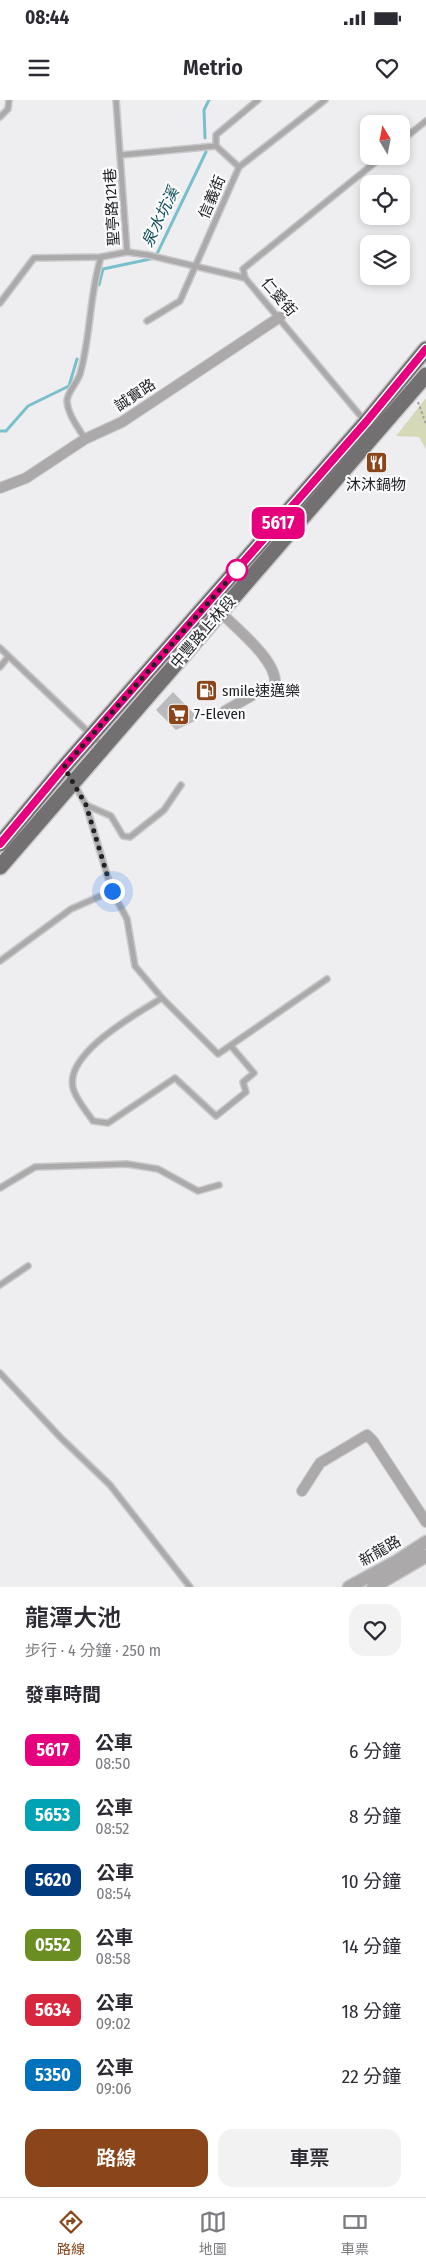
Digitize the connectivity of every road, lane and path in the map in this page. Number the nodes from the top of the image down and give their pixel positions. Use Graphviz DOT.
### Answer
graph roads {
  1 [pos="8,100"];
  2 [pos="116,100"];
  3 [pos="258,100"];
  4 [pos="325,100"];
  5 [pos="0,116"];
  6 [pos="426,121"];
  7 [pos="410,134"];
  8 [pos="216,146"];
  9 [pos="121,155"];
  10 [pos="371,165"];
  11 [pos="239,167"];
  12 [pos="127,252"];
  13 [pos="101,258"];
  14 [pos="196,267"];
  15 [pos="245,278"];
  16 [pos="0,303"];
  17 [pos="280,317"];
  18 [pos="147,321"];
  19 [pos="426,349"];
  20 [pos="426,375"];
  21 [pos="414,391"];
  22 [pos="426,424"];
  23 [pos="370,428"];
  24 [pos="85,439"];
  25 [pos="0,488"];
  26 [pos="220,612"];
  27 [pos="0,648"];
  28 [pos="8,657"];
  29 [pos="0,667"];
  30 [pos="224,711"];
  31 [pos="92,736"];
  32 [pos="104,746"];
  33 [pos="64,767"];
  34 [pos="73,782"];
  35 [pos="181,785"];
  36 [pos="86,805"];
  37 [pos="0,844"];
  38 [pos="0,867"];
  39 [pos="112,891"];
  40 [pos="0,961"];
  41 [pos="326,979"];
  42 [pos="162,998"];
  43 [pos="231,1046"];
  44 [pos="218,1185"];
  45 [pos="0,1188"];
  46 [pos="28,1266"];
  47 [pos="0,1285"];
  48 [pos="0,1373"];
  49 [pos="302,1491"];
  50 [pos="426,1522"];
  51 [pos="426,1542"];
  52 [pos="426,1556"];
  53 [pos="190,1587"];
  54 [pos="348,1587"];
  55 [pos="373,1587"];
  1 -- 5 [label="lane"];
  2 -- 9 [label="lane, 聖亭路121巷"];
  3 -- 8 [label="lane"];
  4 -- 11 [label="lane, 信義街"];
  6 -- 7 [label="lane"];
  8 -- 9 [label="lane"];
  8 -- 11 [label="lane"];
  9 -- 12 [label="lane, 聖亭路121巷"];
  10 -- 15 [label="lane, 仁愛街"];
  11 -- 14 [label="lane, 信義街"];
  12 -- 13 [label="lane, 聖亭路121巷"];
  12 -- 14 [label="lane"];
  13 -- 16 [label="lane, 聖亭路121巷"];
  13 -- 24 [label="lane"];
  14 -- 15 [label="lane"];
  14 -- 18 [label="lane, 信義街"];
  15 -- 17 [label="lane, 仁愛街"];
  17 -- 23 [label="lane, 仁愛街"];
  17 -- 24 [label="street, 誠實路"];
  19 -- 23 [label="main road, 中豐路上林段"];
  20 -- 21 [label="main road, 中豐路上林段"];
  21 -- 22 [label="path"];
  21 -- 23 [label="main road, 中豐路上林段"];
  23 -- 26 [label="main road, 中豐路上林段"];
  23 -- 31 [label="main road, 中豐路上林段"];
  24 -- 25 [label="street, 誠實路"];
  26 -- 30 [label="street"];
  26 -- 32 [label="main road, 中豐路上林段"];
  27 -- 28 [label="lane"];
  28 -- 29 [label="lane"];
  28 -- 31 [label="lane"];
  31 -- 32 [label="lane"];
  31 -- 33 [label="main road, 中豐路上林段"];
  32 -- 34 [label="main road, 中豐路上林段"];
  33 -- 34 [label="lane"];
  33 -- 37 [label="main road, 中豐路上林段"];
  34 -- 36 [label="lane"];
  34 -- 38 [label="main road, 中豐路上林段"];
  35 -- 36 [label="lane"];
  36 -- 39 [label="lane"];
  39 -- 40 [label="lane"];
  39 -- 42 [label="lane"];
  41 -- 43 [label="lane"];
  42 -- 43 [label="lane"];
  42 -- 43 [label="lane"];
  44 -- 45 [label="lane"];
  46 -- 47 [label="lane"];
  48 -- 53 [label="lane"];
  49 -- 50 [label="street"];
  51 -- 54 [label="street, 新龍路"];
  52 -- 55 [label="street, 新龍路"];
}
